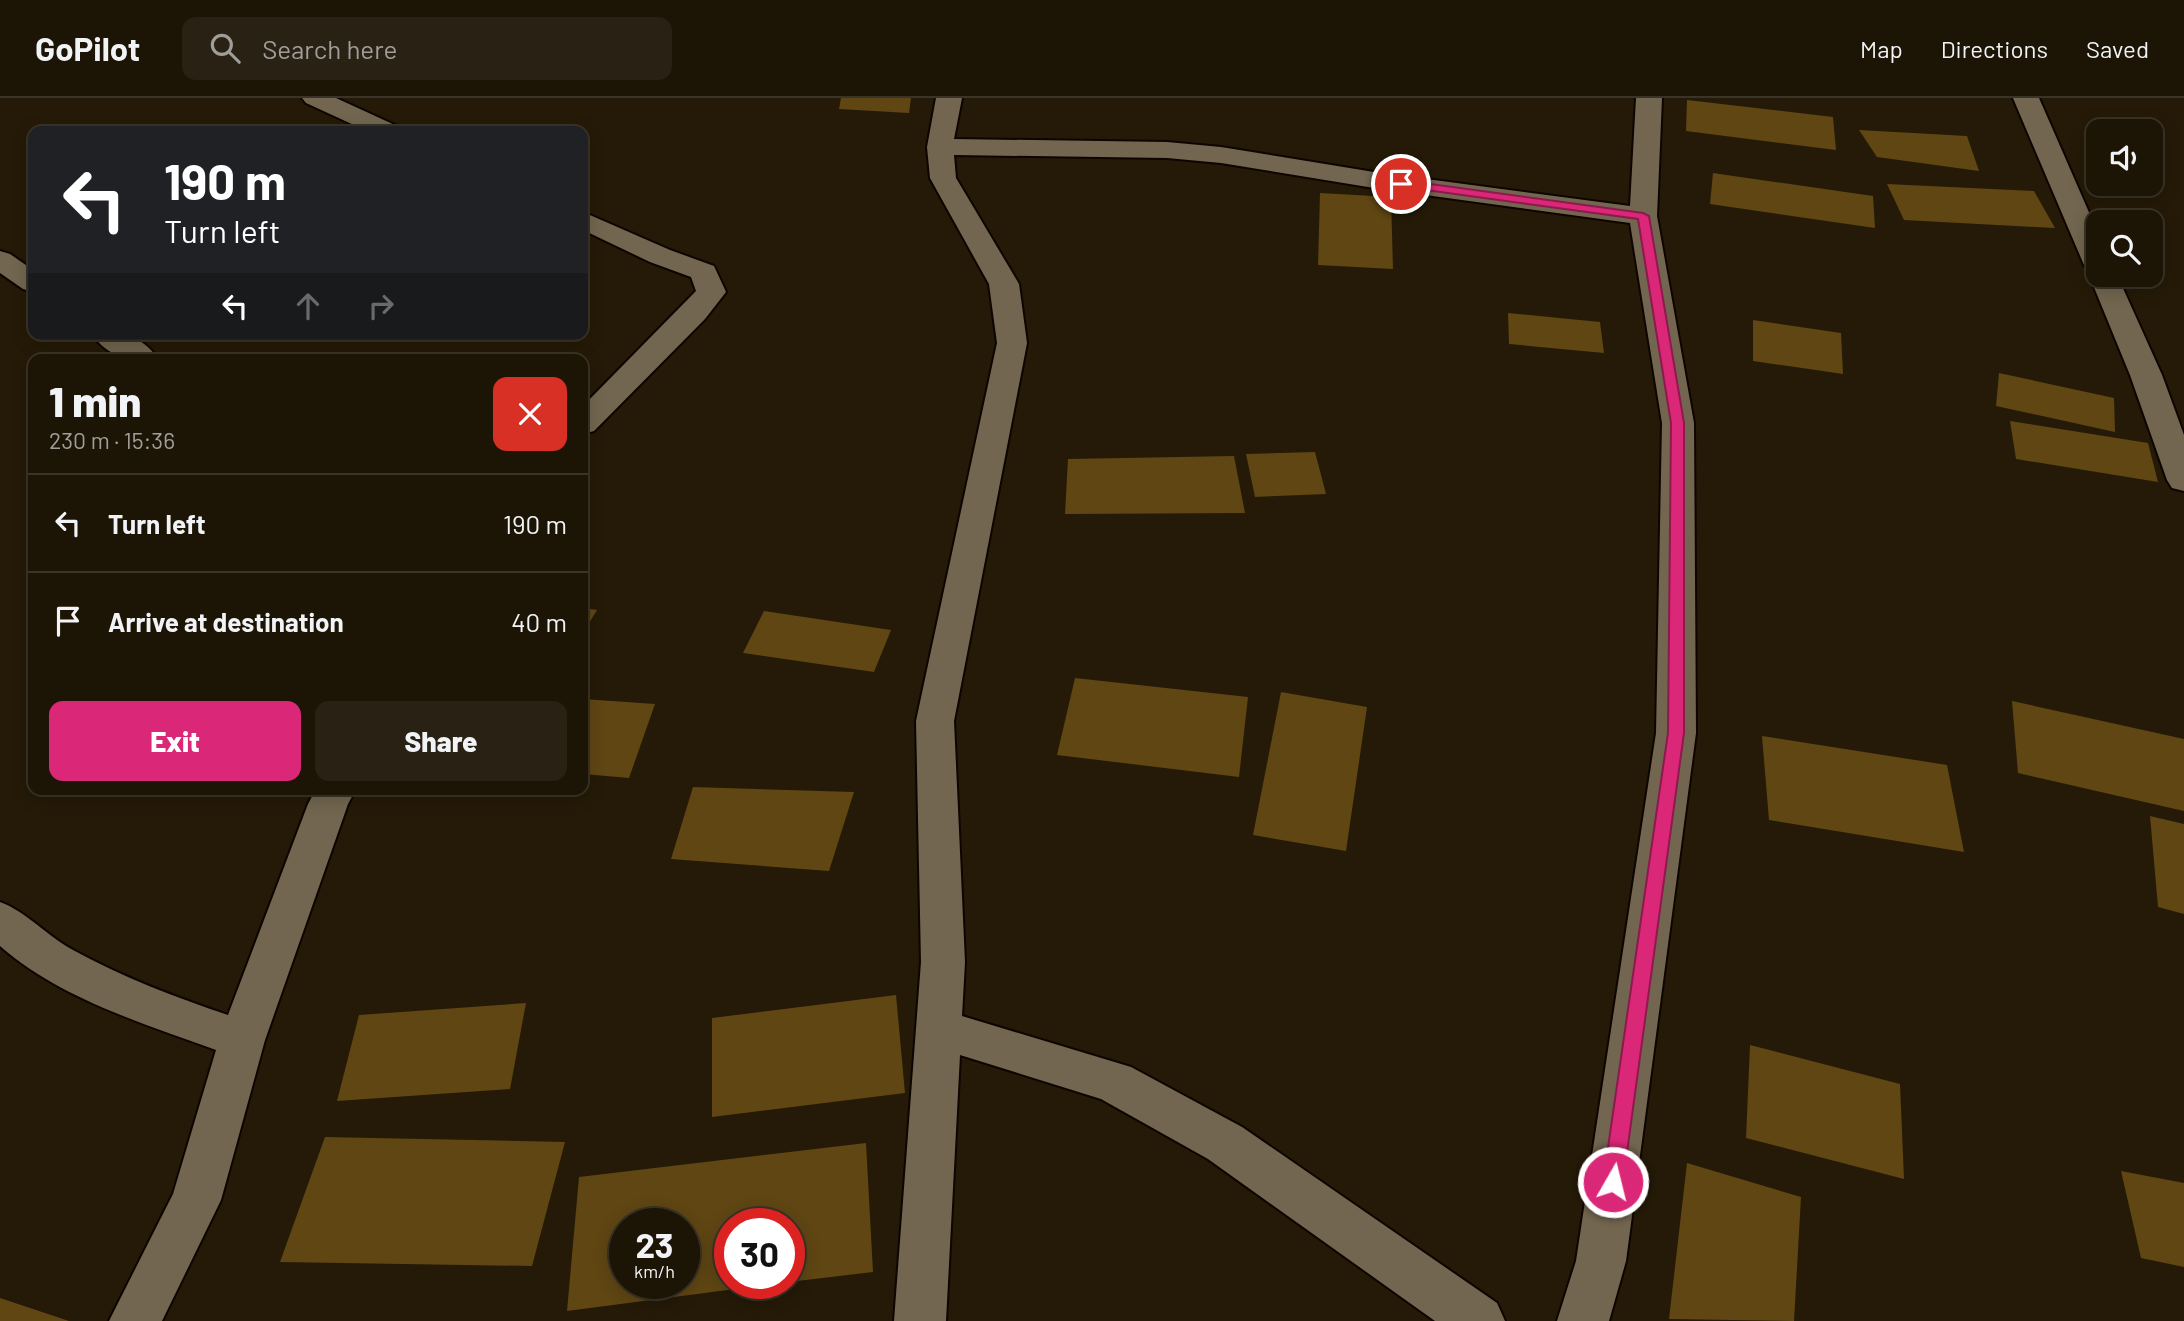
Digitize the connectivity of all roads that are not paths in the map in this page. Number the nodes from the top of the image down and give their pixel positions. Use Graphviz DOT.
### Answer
graph roads {
  1 [pos="315,98"];
  2 [pos="949,98"];
  3 [pos="1649,98"];
  4 [pos="2025,98"];
  5 [pos="377,126"];
  6 [pos="940,147"];
  7 [pos="1643,216"];
  8 [pos="588,222"];
  9 [pos="2086,238"];
  10 [pos="0,260"];
  11 [pos="28,280"];
  12 [pos="2107,287"];
  13 [pos="116,340"];
  14 [pos="136,354"];
  15 [pos="588,419"];
  16 [pos="2184,480"];
  17 [pos="333,795"];
  18 [pos="0,920"];
  19 [pos="939,1030"];
  20 [pos="242,1040"];
  21 [pos="135,1321"];
  22 [pos="920,1321"];
  23 [pos="1479,1321"];
  24 [pos="1583,1321"];
  1 -- 5 [label="street"];
  2 -- 6 [label="street"];
  3 -- 7 [label="street"];
  4 -- 9 [label="street"];
  6 -- 7 [label="street"];
  6 -- 19 [label="street"];
  7 -- 24 [label="street"];
  8 -- 15 [label="street"];
  10 -- 11 [label="street"];
  12 -- 16 [label="street"];
  13 -- 14 [label="street"];
  17 -- 20 [label="street"];
  18 -- 20 [label="street"];
  19 -- 22 [label="street"];
  19 -- 23 [label="street"];
  20 -- 21 [label="street"];
}
